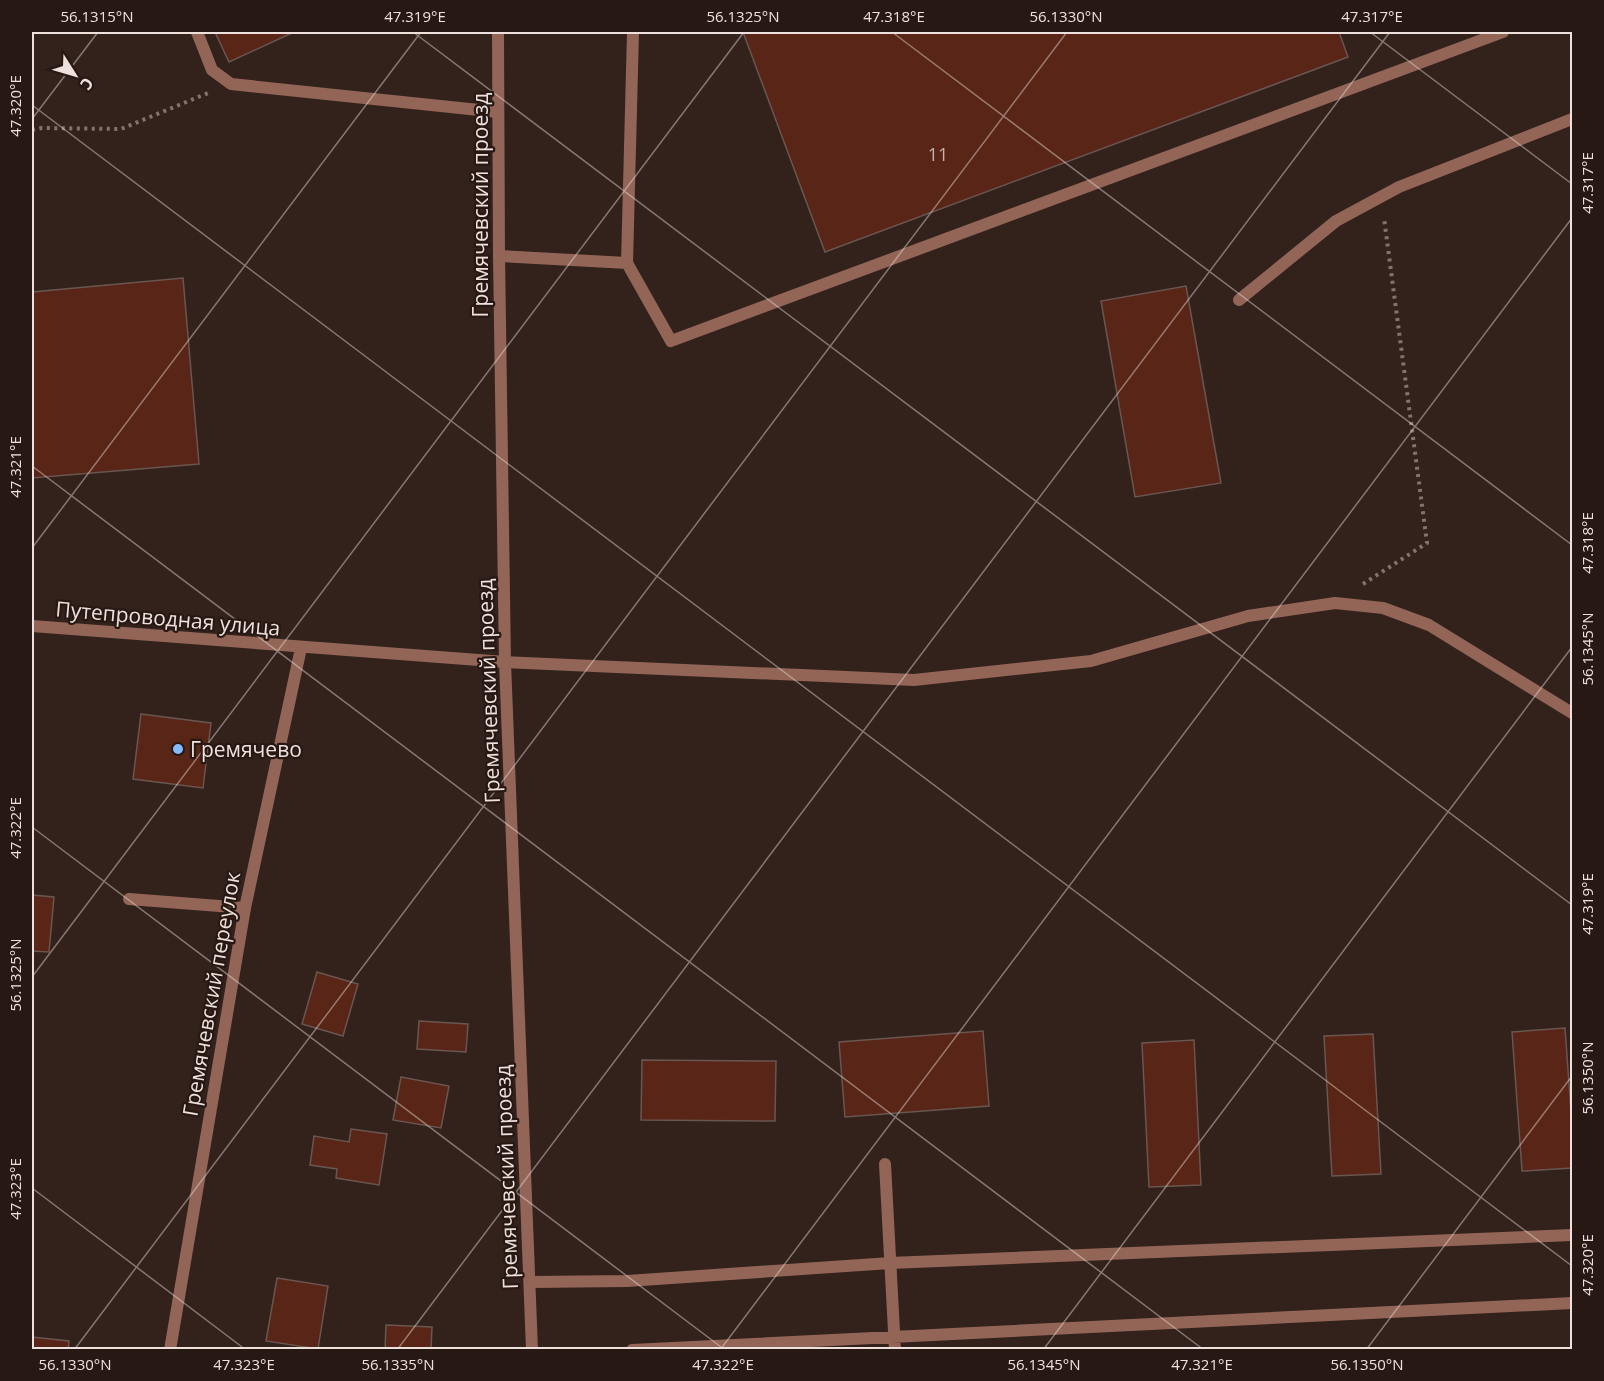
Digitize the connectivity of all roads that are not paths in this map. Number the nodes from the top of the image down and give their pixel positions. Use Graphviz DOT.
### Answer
graph roads {
  1 [pos="197,32"];
  2 [pos="498,32"];
  3 [pos="633,32"];
  4 [pos="1503,32"];
  5 [pos="498,112"];
  6 [pos="1572,119"];
  7 [pos="499,256"];
  8 [pos="627,263"];
  9 [pos="1239,300"];
  10 [pos="32,626"];
  11 [pos="301,648"];
  12 [pos="505,662"];
  13 [pos="1572,713"];
  14 [pos="129,899"];
  15 [pos="244,908"];
  16 [pos="885,1164"];
  17 [pos="1572,1235"];
  18 [pos="890,1263"];
  19 [pos="530,1282"];
  20 [pos="1572,1303"];
  21 [pos="894,1335"];
  22 [pos="170,1350"];
  23 [pos="532,1350"];
  24 [pos="632,1350"];
  25 [pos="895,1350"];
  1 -- 5 [label="street"];
  2 -- 5 [label="street, Гремячевский проезд"];
  3 -- 8 [label="street"];
  4 -- 8 [label="street"];
  5 -- 7 [label="street, Гремячевский проезд"];
  6 -- 9 [label="street"];
  7 -- 8 [label="street"];
  7 -- 12 [label="street, Гремячевский проезд"];
  10 -- 11 [label="street, Путепроводная улица"];
  11 -- 12 [label="street, Путепроводная улица"];
  11 -- 15 [label="street, Гремячевский переулок"];
  12 -- 13 [label="street, Путепроводная улица"];
  12 -- 19 [label="street, Гремячевский проезд"];
  14 -- 15 [label="street"];
  15 -- 22 [label="street, Гремячевский переулок"];
  16 -- 18 [label="street"];
  17 -- 18 [label="street"];
  18 -- 19 [label="street"];
  18 -- 21 [label="street"];
  19 -- 23 [label="street, Гремячевский проезд"];
  20 -- 21 [label="street"];
  21 -- 24 [label="street"];
  21 -- 25 [label="street"];
}
